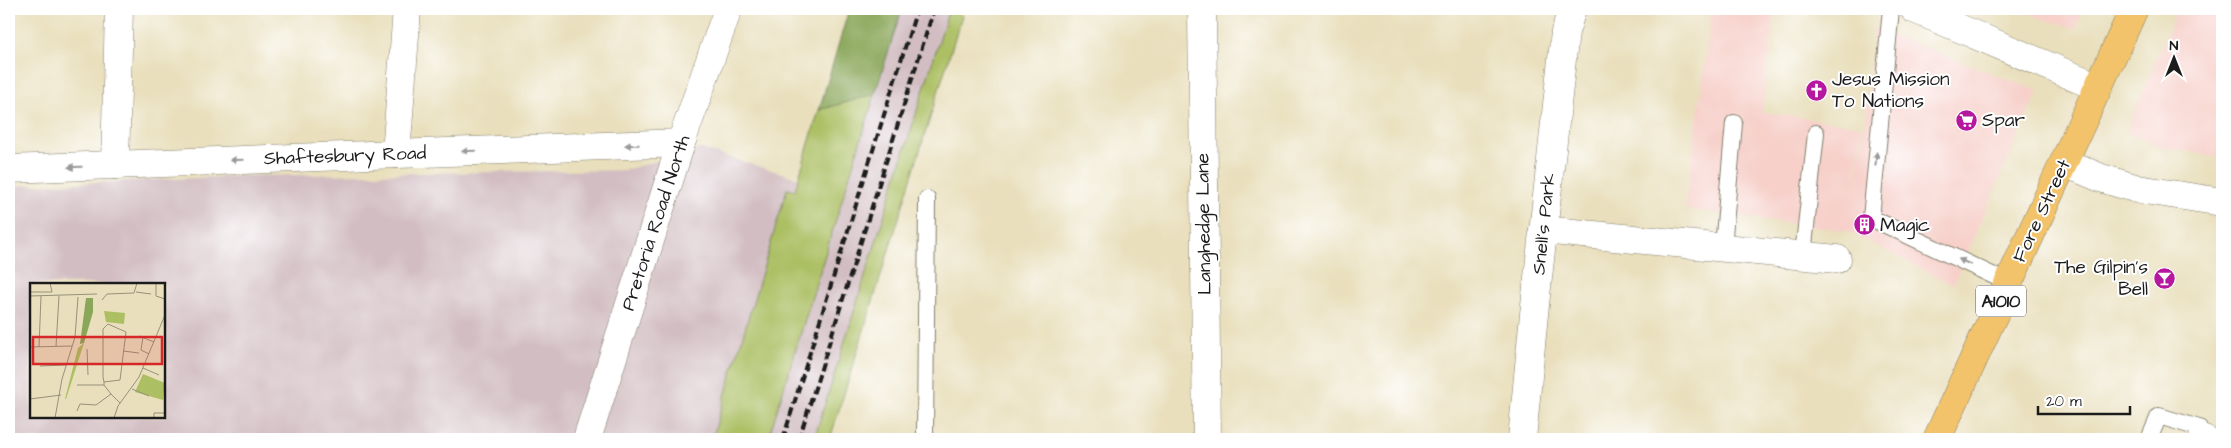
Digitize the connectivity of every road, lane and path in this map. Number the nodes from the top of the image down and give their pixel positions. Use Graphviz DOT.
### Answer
graph roads {
  1 [pos="119,9"];
  2 [pos="406,9"];
  3 [pos="728,9"];
  4 [pos="1202,9"];
  5 [pos="1572,9"];
  6 [pos="1891,9"];
  7 [pos="1914,9"];
  8 [pos="2134,9"];
  9 [pos="2098,87"];
  10 [pos="1734,123"];
  11 [pos="1816,134"];
  12 [pos="680,143"];
  13 [pos="396,154"];
  14 [pos="2065,163"];
  15 [pos="115,165"];
  16 [pos="9,169"];
  17 [pos="927,199"];
  18 [pos="2222,202"];
  19 [pos="1543,230"];
  20 [pos="1723,247"];
  21 [pos="1803,255"];
  22 [pos="1837,258"];
  23 [pos="2008,283"];
  24 [pos="587,439"];
  25 [pos="925,439"];
  26 [pos="1206,439"];
  27 [pos="1522,439"];
  28 [pos="1937,439"];
  29 [pos="2149,439"];
  30 [pos="2203,439"];
  1 -- 15 [label="street"];
  2 -- 13 [label="street"];
  3 -- 12 [label="street, Pretoria Road North"];
  4 -- 26 [label="street, Langhedge Lane"];
  5 -- 19 [label="street, Snell's Park"];
  23 -- 6 [label="lane, one-way"];
  7 -- 9 [label="street"];
  8 -- 9 [label="main road, Fore Street / A1010"];
  9 -- 14 [label="main road, Fore Street / A1010"];
  10 -- 20 [label="lane"];
  11 -- 21 [label="lane"];
  12 -- 13 [label="street, Shaftesbury Road, one-way"];
  12 -- 24 [label="street, Pretoria Road North"];
  13 -- 15 [label="street, Shaftesbury Road, one-way"];
  14 -- 18 [label="street"];
  14 -- 23 [label="main road, Fore Street / A1010"];
  15 -- 16 [label="street, Shaftesbury Road, one-way"];
  17 -- 25 [label="lane"];
  19 -- 20 [label="street"];
  19 -- 27 [label="street, Snell's Park"];
  20 -- 21 [label="street"];
  21 -- 22 [label="street"];
  23 -- 28 [label="main road, Fore Street / A1010"];
  29 -- 30 [label="lane"];
}
